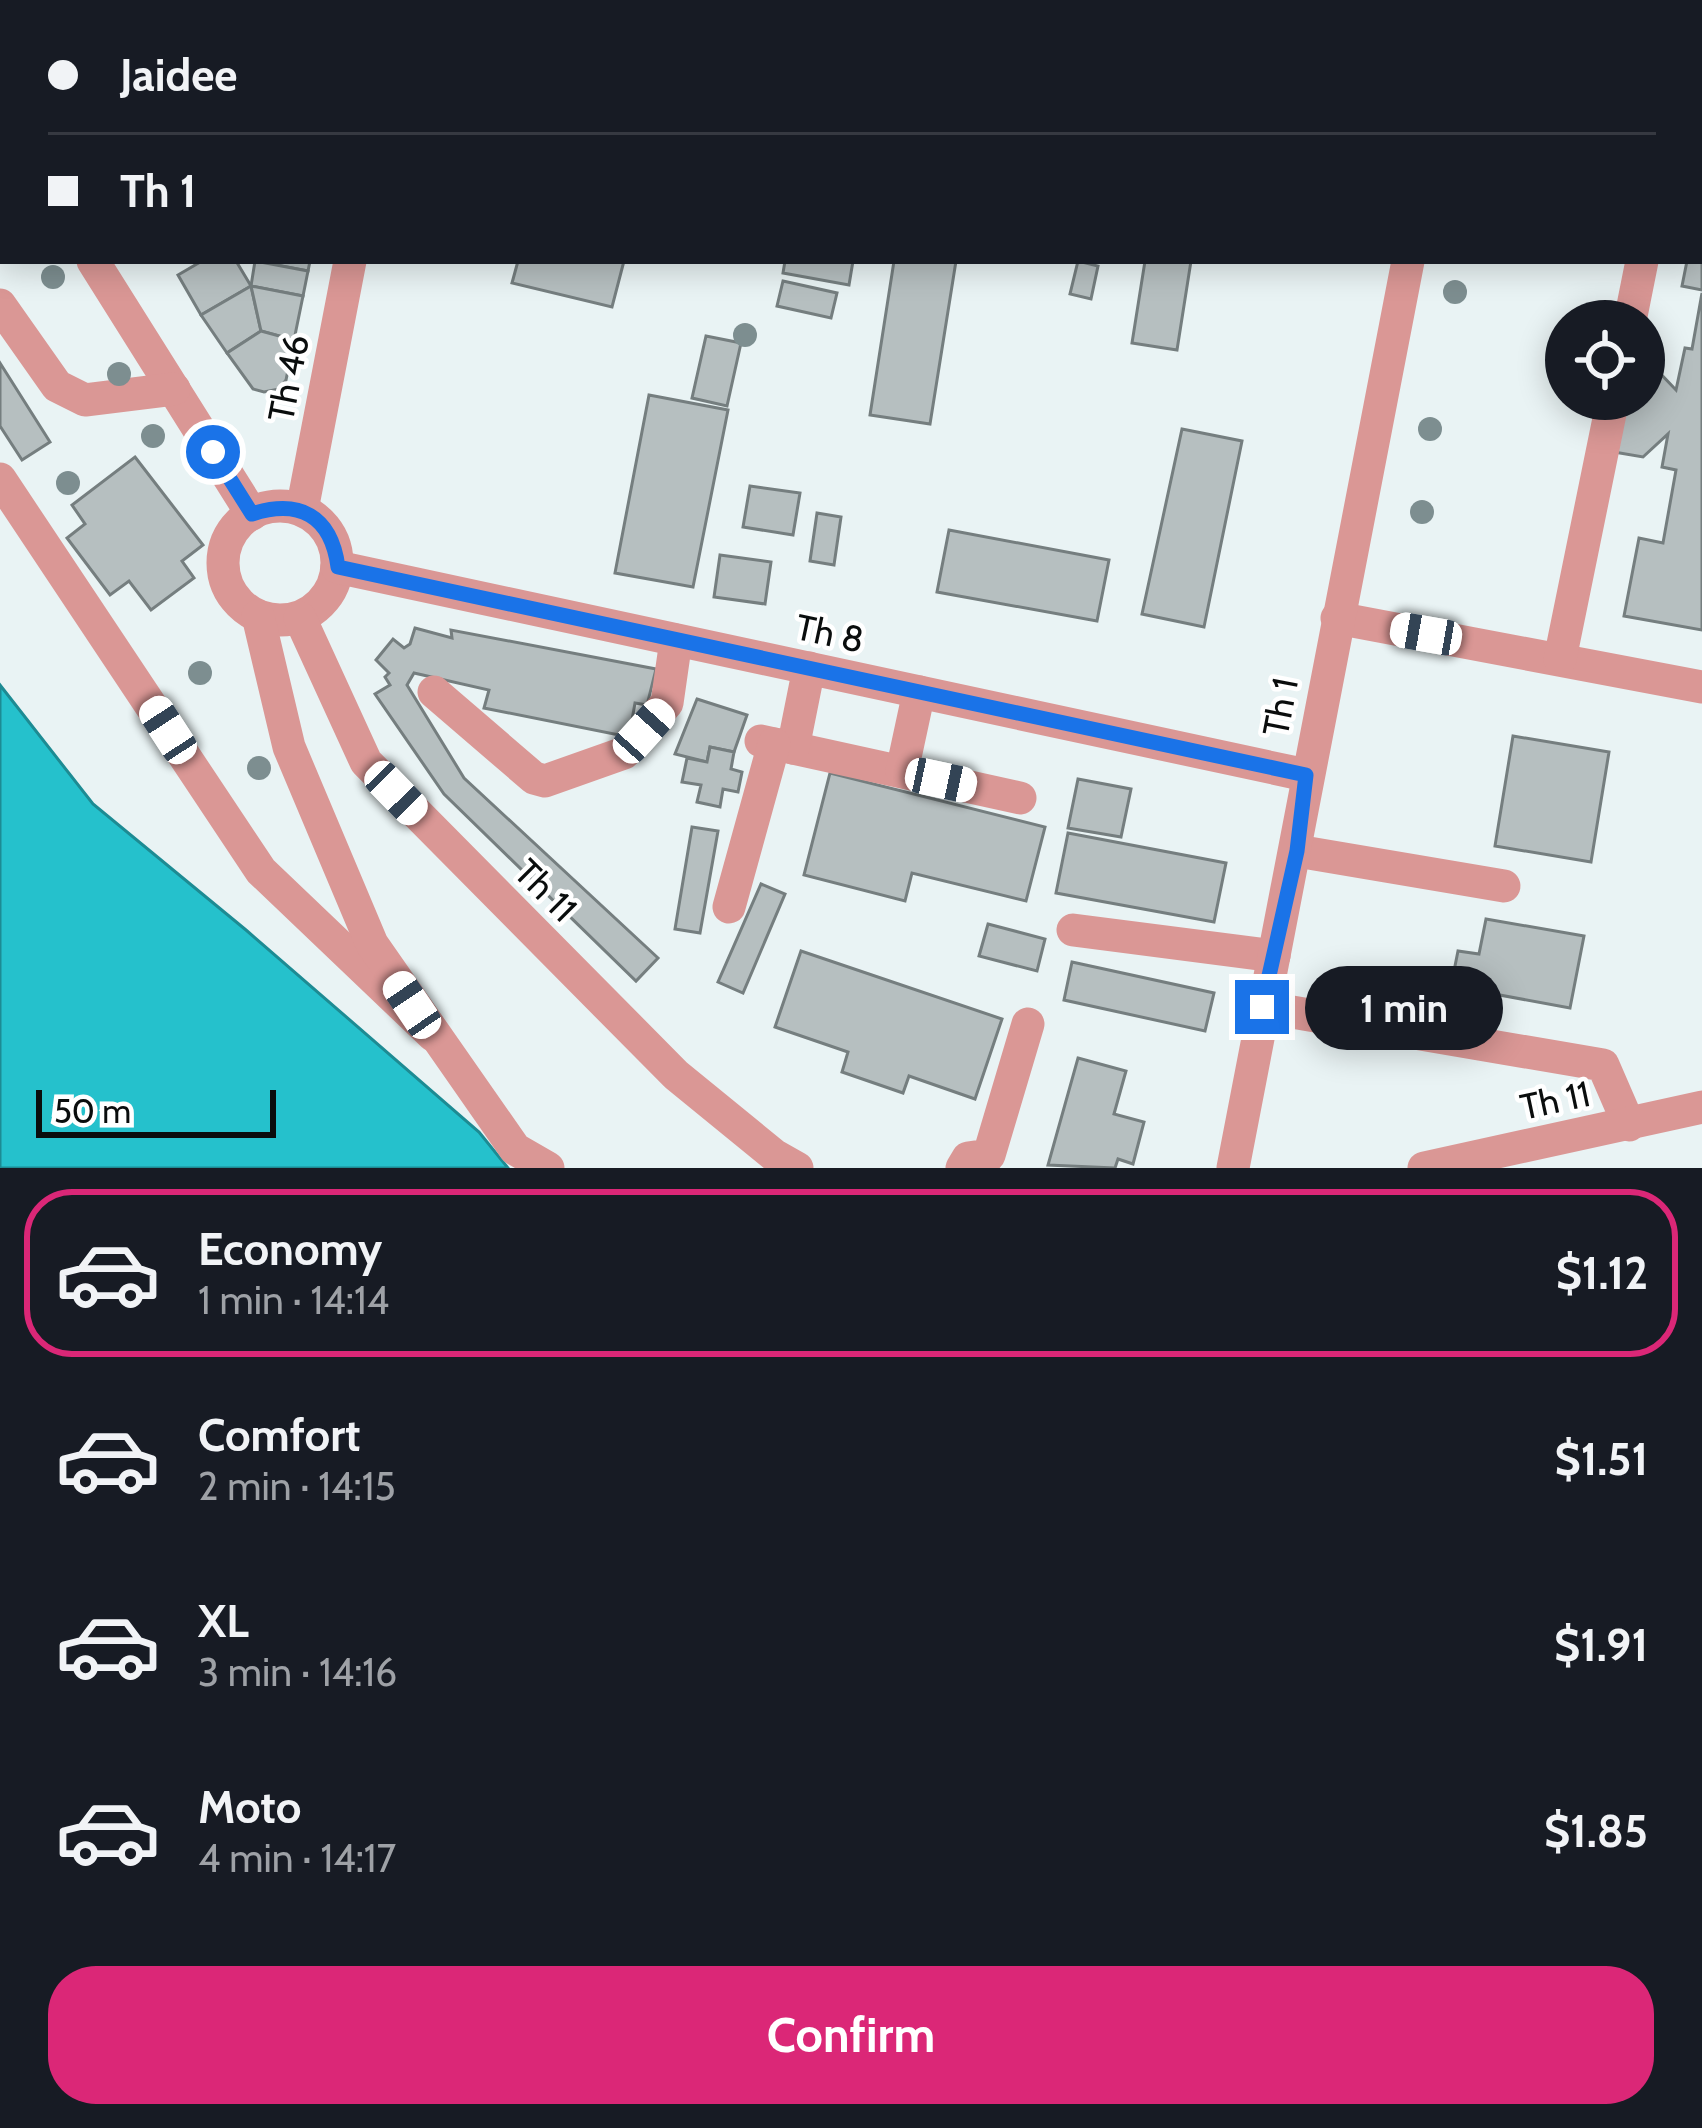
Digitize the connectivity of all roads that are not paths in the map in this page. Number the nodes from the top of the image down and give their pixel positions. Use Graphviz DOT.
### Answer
graph roads {
  1 [pos="95,264"];
  2 [pos="349,264"];
  3 [pos="1407,264"];
  4 [pos="1641,264"];
  5 [pos="1634,300"];
  6 [pos="0,304"];
  7 [pos="174,389"];
  8 [pos="1609,420"];
  9 [pos="0,479"];
  10 [pos="302,510"];
  11 [pos="252,514"];
  12 [pos="338,567"];
  13 [pos="258,616"];
  14 [pos="300,617"];
  15 [pos="1337,618"];
  16 [pos="676,640"];
  17 [pos="1560,659"];
  18 [pos="809,668"];
  19 [pos="1702,687"];
  20 [pos="434,692"];
  21 [pos="919,692"];
  22 [pos="776,744"];
  23 [pos="902,772"];
  24 [pos="1306,775"];
  25 [pos="1020,798"];
  26 [pos="1297,851"];
  27 [pos="1504,886"];
  28 [pos="729,907"];
  29 [pos="1073,930"];
  30 [pos="1274,956"];
  31 [pos="1262,1007"];
  32 [pos="1028,1024"];
  33 [pos="433,1035"];
  34 [pos="1702,1107"];
  35 [pos="1629,1125"];
  36 [pos="548,1168"];
  37 [pos="797,1168"];
  38 [pos="962,1168"];
  39 [pos="1233,1168"];
  40 [pos="1424,1168"];
  1 -- 7 [label="street"];
  2 -- 10 [label="street, Th 46"];
  3 -- 15 [label="street, Th 1"];
  4 -- 5 [label="street"];
  6 -- 7 [label="street"];
  7 -- 11 [label="street"];
  8 -- 17 [label="street"];
  9 -- 33 [label="street"];
  10 -- 11 [label="street"];
  10 -- 12 [label="street"];
  11 -- 13 [label="street"];
  12 -- 14 [label="street"];
  12 -- 16 [label="street, Th 8"];
  13 -- 14 [label="street"];
  13 -- 33 [label="street"];
  14 -- 37 [label="street, Th 11"];
  15 -- 17 [label="street"];
  15 -- 24 [label="street, Th 1"];
  16 -- 18 [label="street, Th 8"];
  16 -- 20 [label="street"];
  17 -- 19 [label="street"];
  18 -- 21 [label="street, Th 8"];
  18 -- 22 [label="street"];
  21 -- 23 [label="street"];
  21 -- 24 [label="street, Th 8"];
  22 -- 23 [label="street"];
  22 -- 28 [label="street"];
  23 -- 25 [label="street"];
  24 -- 26 [label="street, Th 1"];
  26 -- 27 [label="street"];
  26 -- 30 [label="street, Th 1"];
  29 -- 30 [label="street"];
  30 -- 31 [label="street, Th 1"];
  31 -- 35 [label="street"];
  31 -- 39 [label="street, Th 1"];
  32 -- 38 [label="street"];
  33 -- 36 [label="street"];
  34 -- 35 [label="street, Th 11"];
  35 -- 40 [label="street, Th 11"];
}
